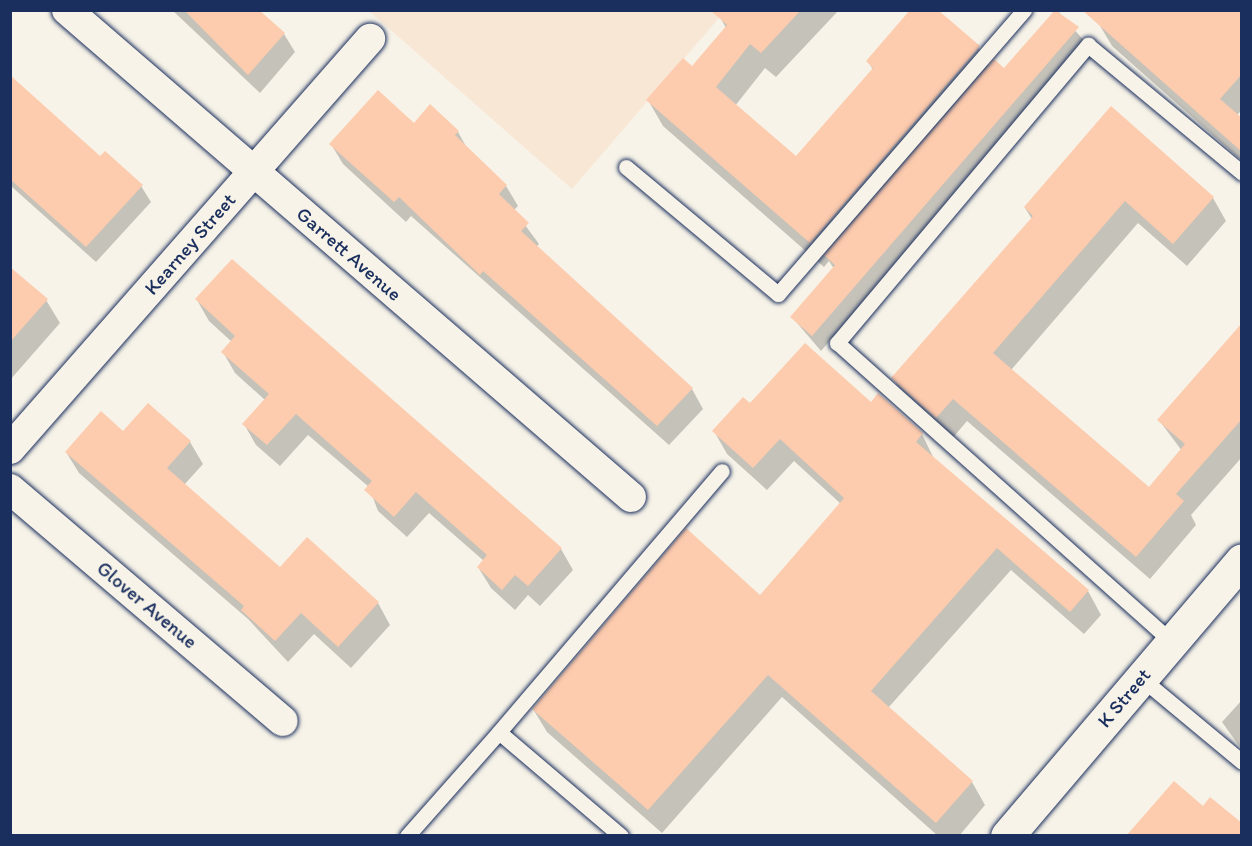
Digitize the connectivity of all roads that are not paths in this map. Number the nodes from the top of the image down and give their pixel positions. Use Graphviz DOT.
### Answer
graph roads {
  1 [pos="67,10"];
  2 [pos="1024,10"];
  3 [pos="370,39"];
  4 [pos="626,167"];
  5 [pos="254,171"];
  6 [pos="1242,173"];
  7 [pos="10,449"];
  8 [pos="722,471"];
  9 [pos="10,489"];
  10 [pos="632,497"];
  11 [pos="1242,560"];
  12 [pos="1172,642"];
  13 [pos="1141,678"];
  14 [pos="284,721"];
  15 [pos="499,732"];
  16 [pos="1242,762"];
  17 [pos="407,836"];
  18 [pos="621,836"];
  19 [pos="1007,836"];
  1 -- 5 [label="street, Garrett Avenue"];
  2 -- 4 [label="lane"];
  3 -- 5 [label="street, Kearney Street"];
  5 -- 7 [label="street, Kearney Street"];
  5 -- 10 [label="street, Garrett Avenue"];
  6 -- 12 [label="lane"];
  8 -- 15 [label="lane"];
  9 -- 14 [label="street, Glover Avenue"];
  11 -- 12 [label="street, K Street"];
  12 -- 13 [label="street, K Street"];
  13 -- 16 [label="lane"];
  13 -- 19 [label="street, K Street"];
  15 -- 17 [label="lane"];
  15 -- 18 [label="lane"];
}
